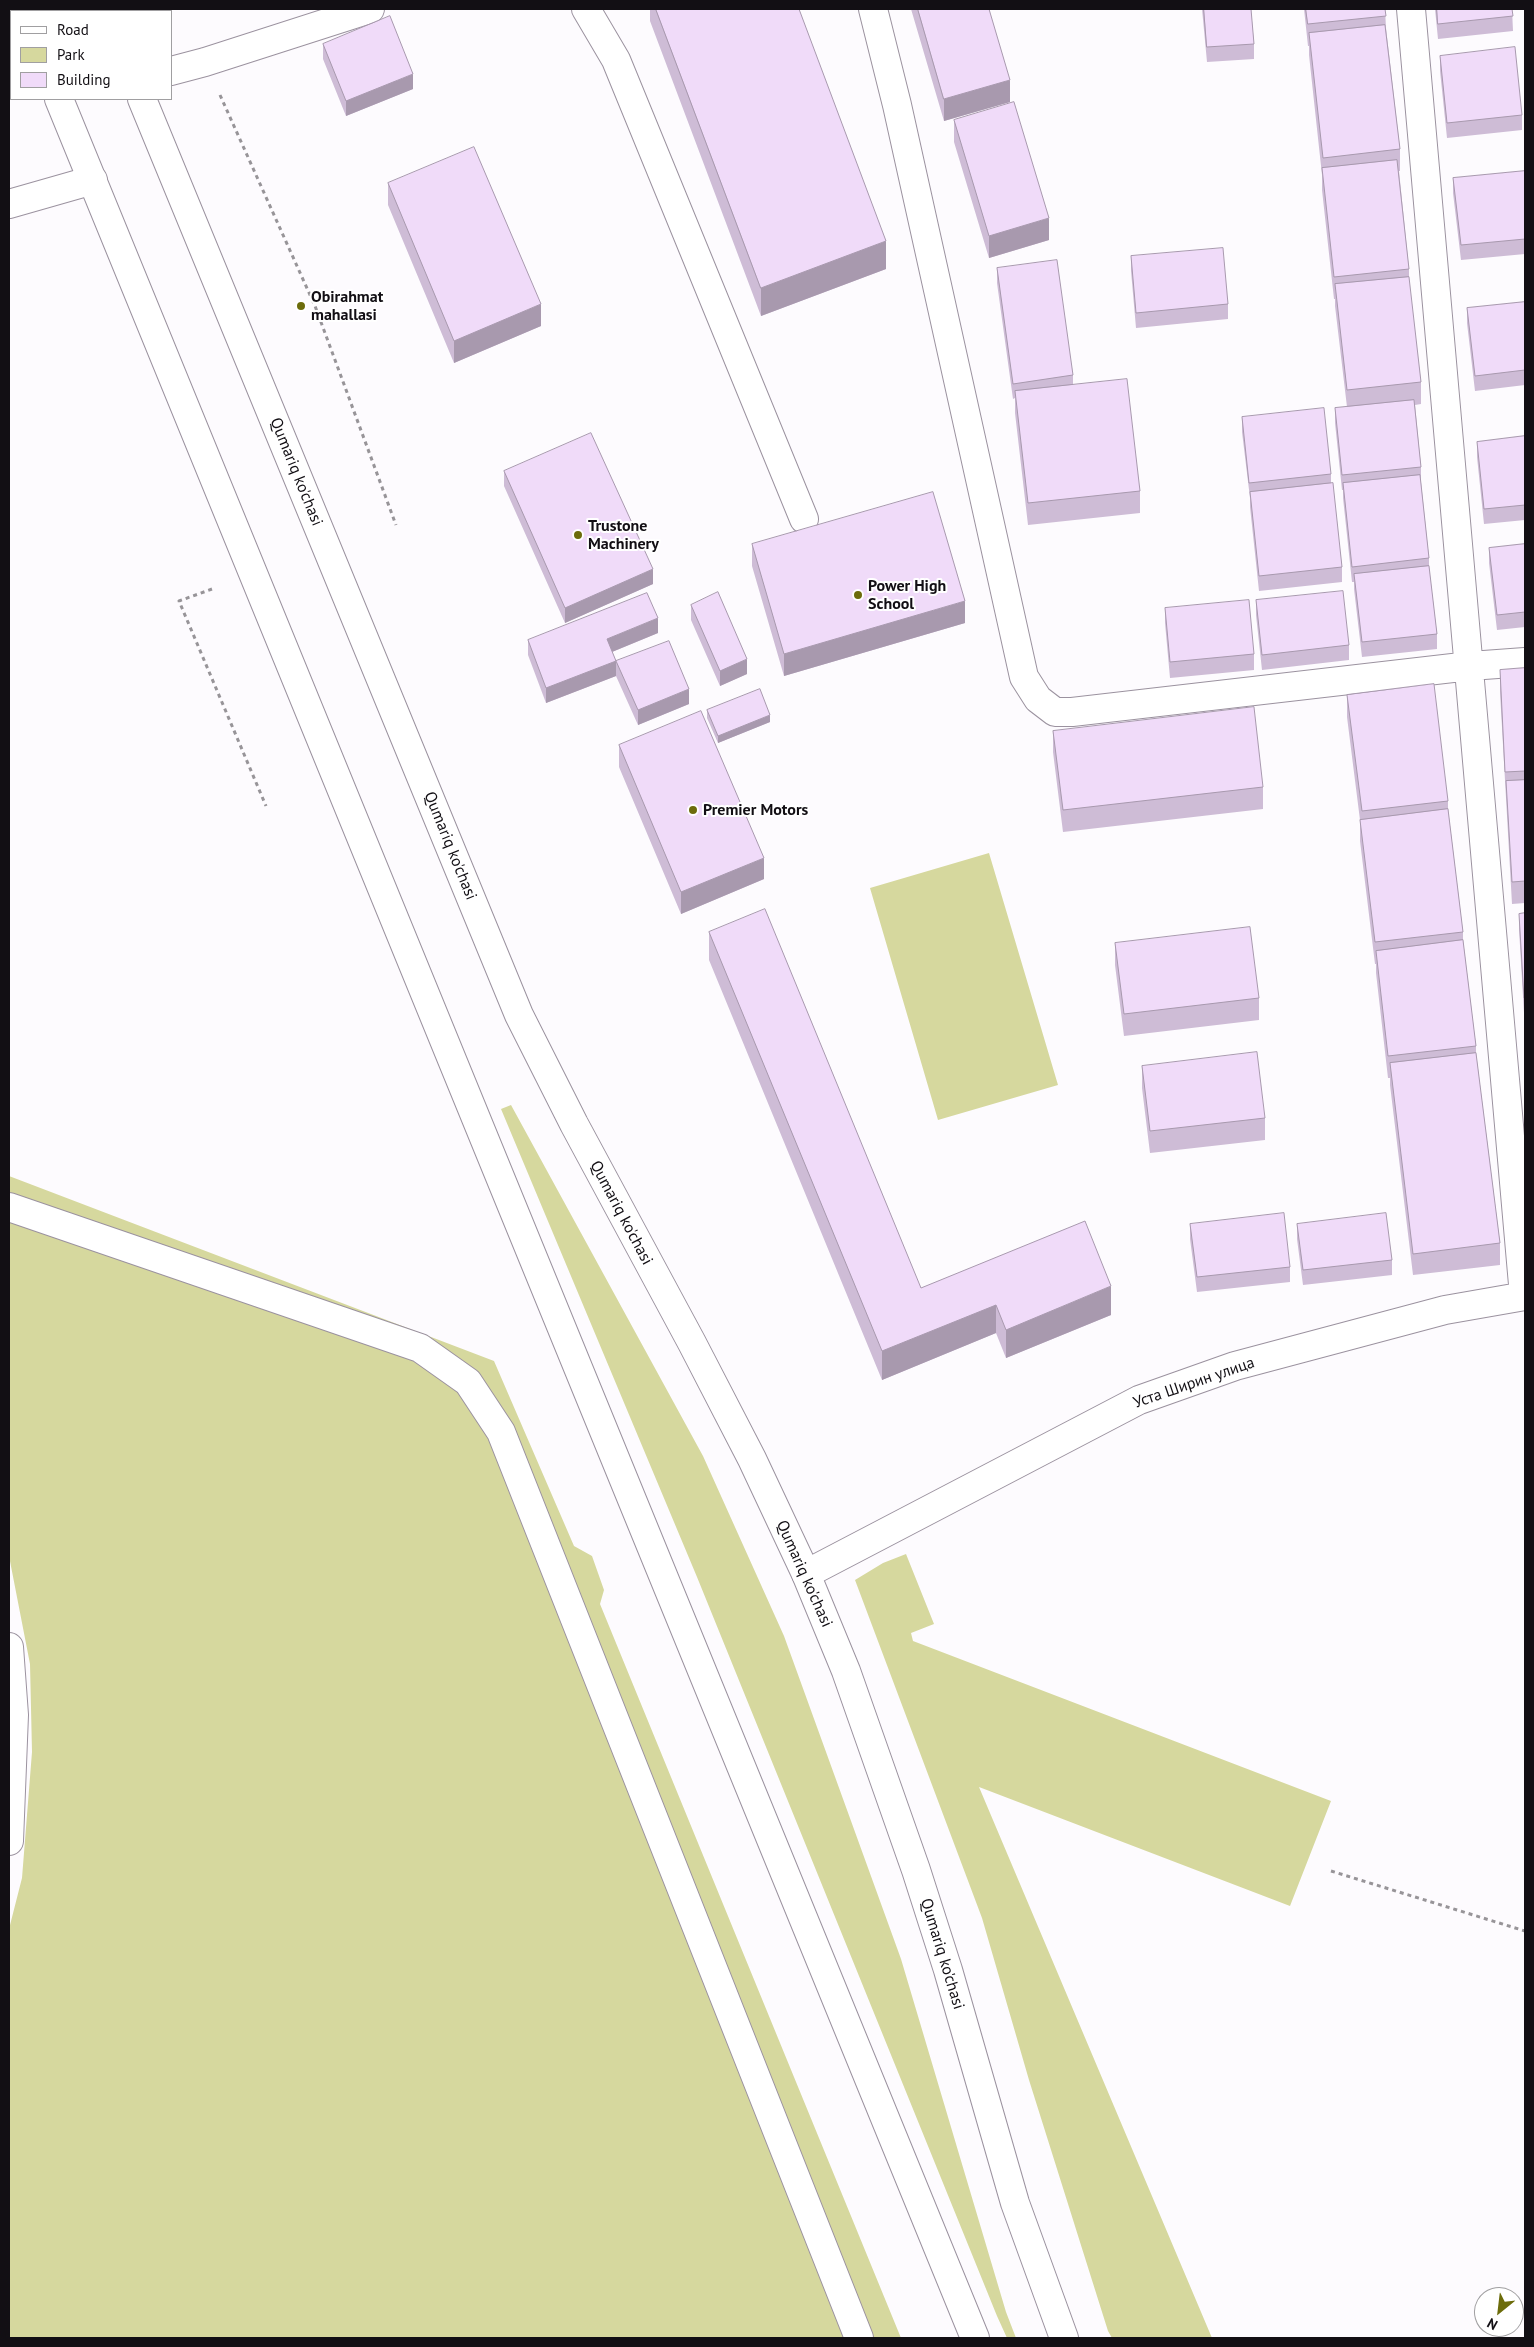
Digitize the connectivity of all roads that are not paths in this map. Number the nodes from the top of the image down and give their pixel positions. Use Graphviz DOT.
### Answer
graph roads {
  1 [pos="370,9"];
  2 [pos="586,9"];
  3 [pos="873,9"];
  4 [pos="1411,9"];
  5 [pos="172,71"];
  6 [pos="59,100"];
  7 [pos="142,100"];
  8 [pos="93,180"];
  9 [pos="9,204"];
  10 [pos="804,519"];
  11 [pos="1525,662"];
  12 [pos="1470,666"];
  13 [pos="9,1208"];
  14 [pos="1525,1296"];
  15 [pos="806,1574"];
  16 [pos="9,1647"];
  17 [pos="9,1841"];
  18 [pos="859,2338"];
  19 [pos="975,2338"];
  20 [pos="1064,2338"];
  1 -- 5 [label="main road"];
  2 -- 10 [label="main road"];
  3 -- 12 [label="main road"];
  4 -- 12 [label="main road"];
  6 -- 8 [label="main road"];
  7 -- 15 [label="main road, Qumariq ko'chasi"];
  8 -- 9 [label="main road"];
  8 -- 19 [label="main road"];
  11 -- 12 [label="main road"];
  12 -- 14 [label="main road"];
  13 -- 18 [label="main road"];
  14 -- 15 [label="main road, Уста Ширин улица"];
  15 -- 20 [label="main road, Qumariq ko'chasi"];
  16 -- 17 [label="main road"];
}
